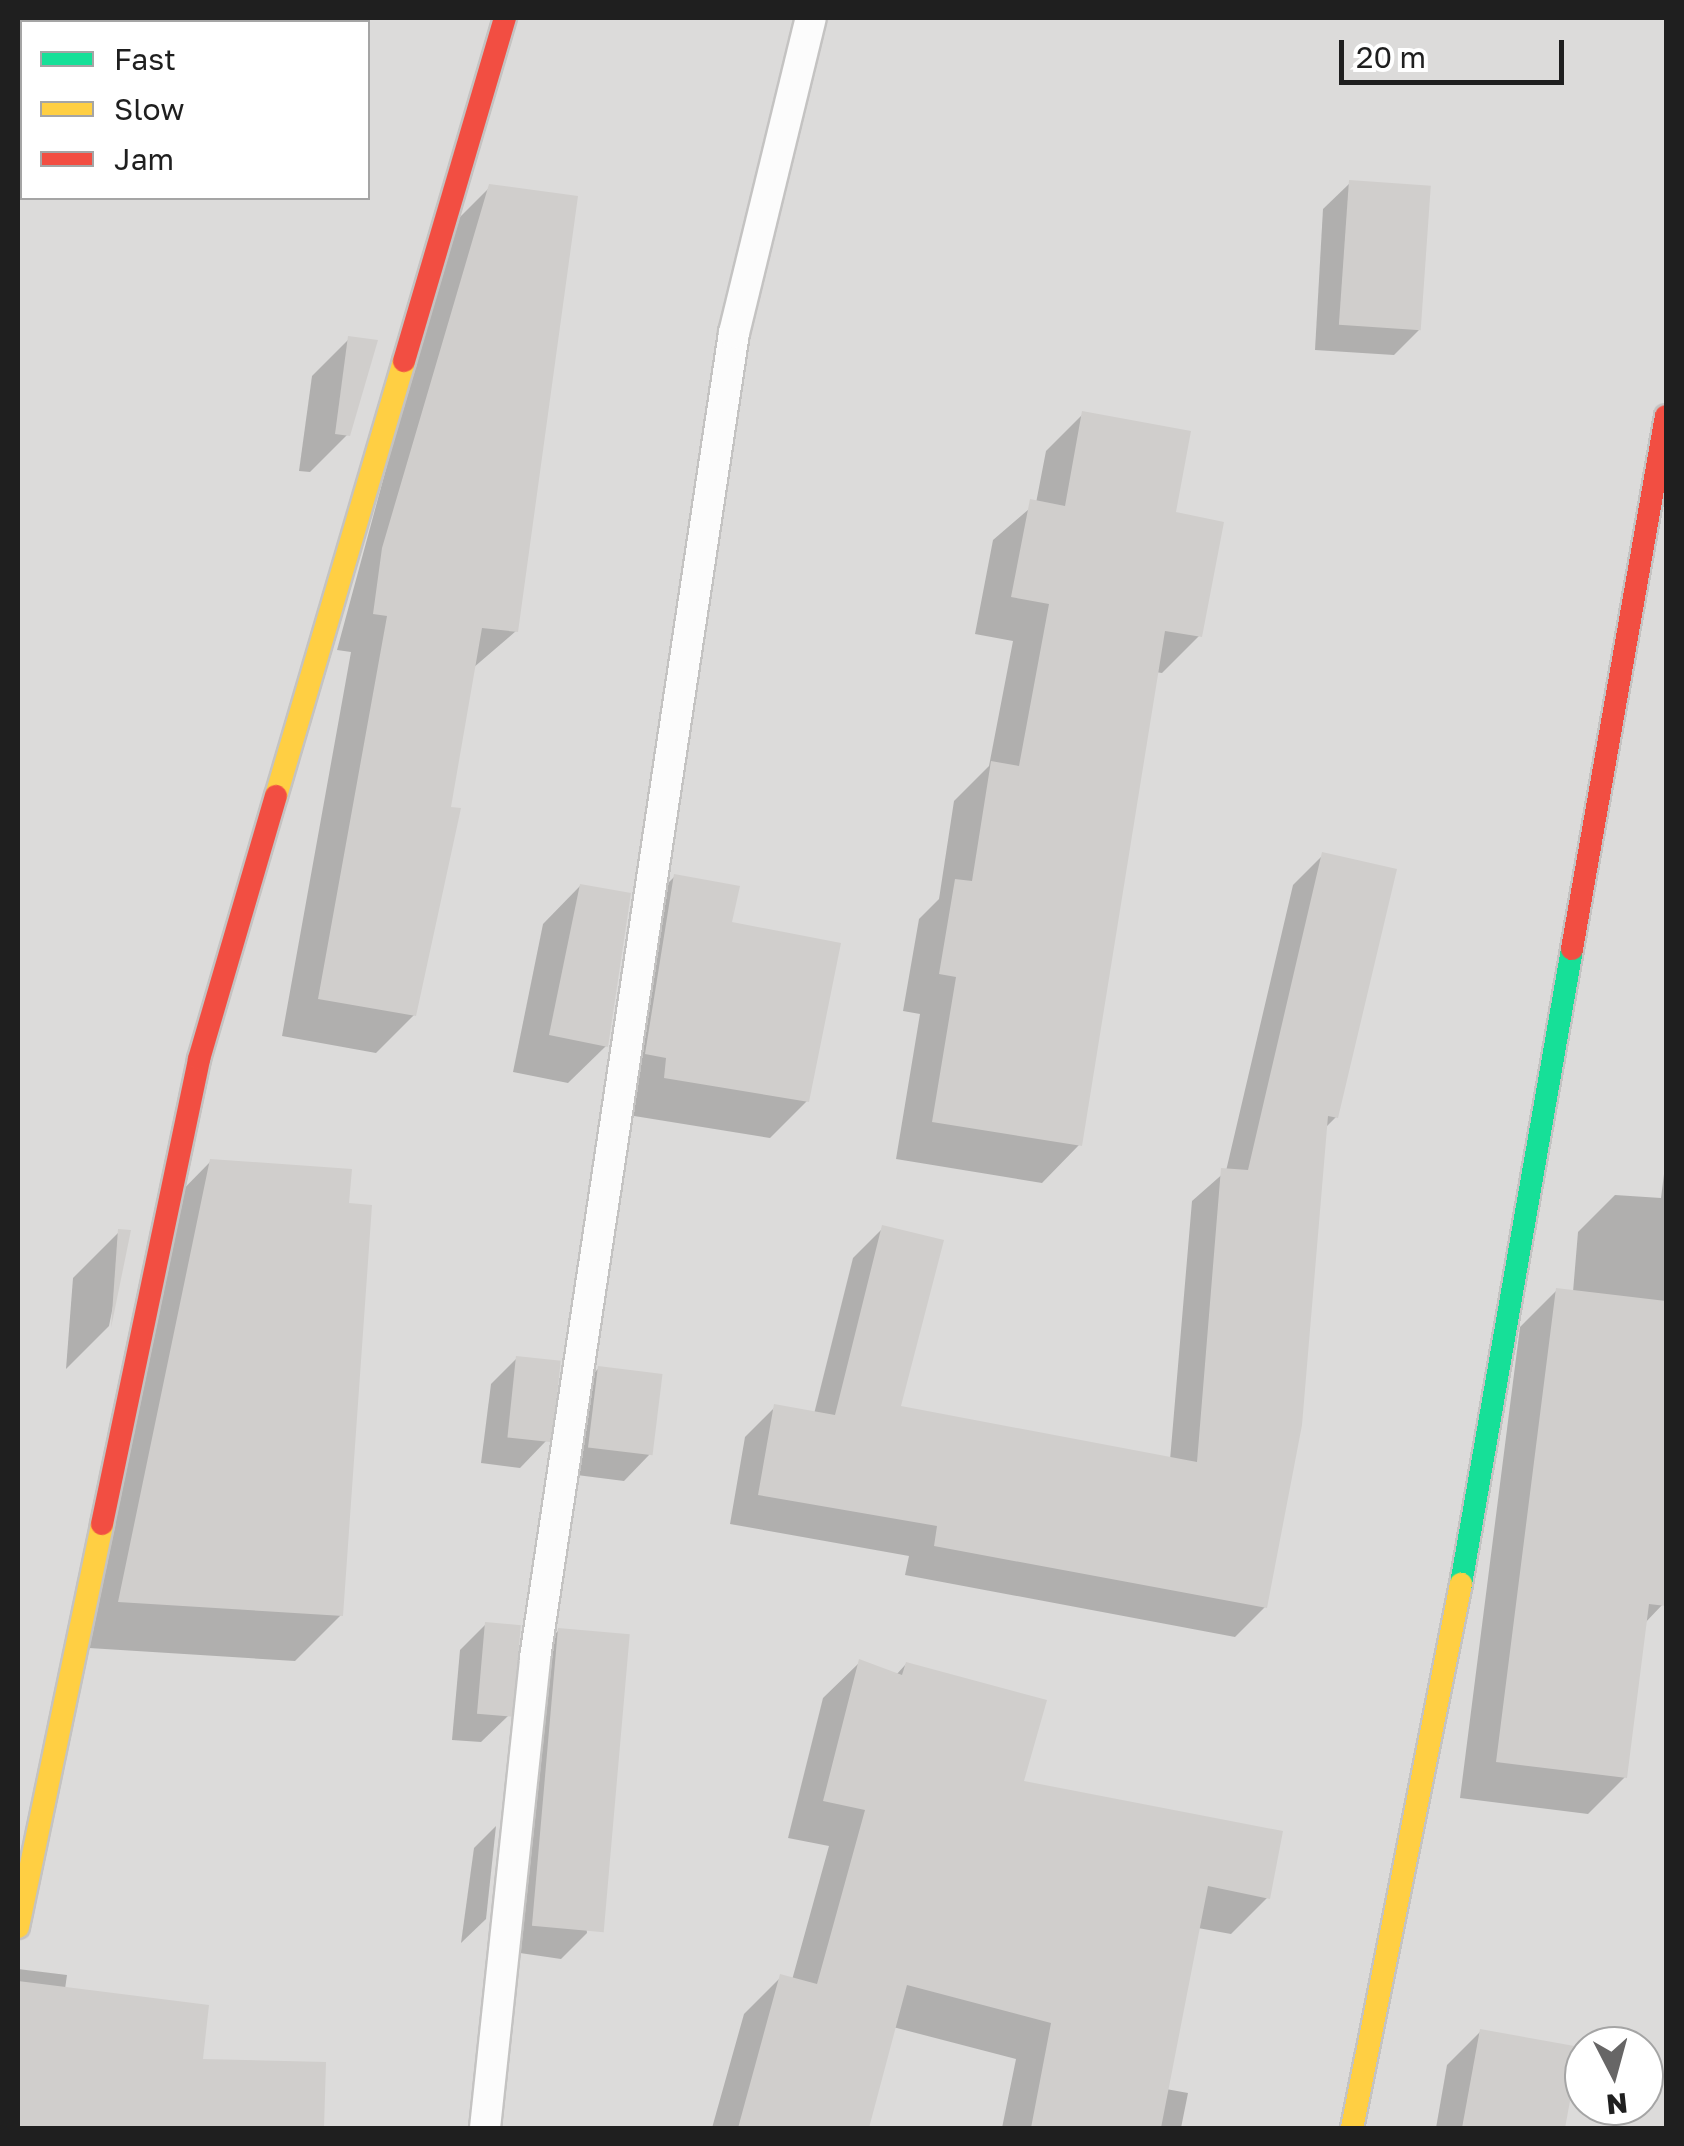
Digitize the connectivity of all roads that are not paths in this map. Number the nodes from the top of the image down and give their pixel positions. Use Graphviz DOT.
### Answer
graph roads {
  1 [pos="505,18"];
  2 [pos="811,18"];
  3 [pos="1666,416"];
  4 [pos="18,1926"];
  5 [pos="485,2128"];
  6 [pos="1352,2128"];
  1 -- 4 [label="street"];
  2 -- 5 [label="lane"];
  3 -- 6 [label="street"];
}
